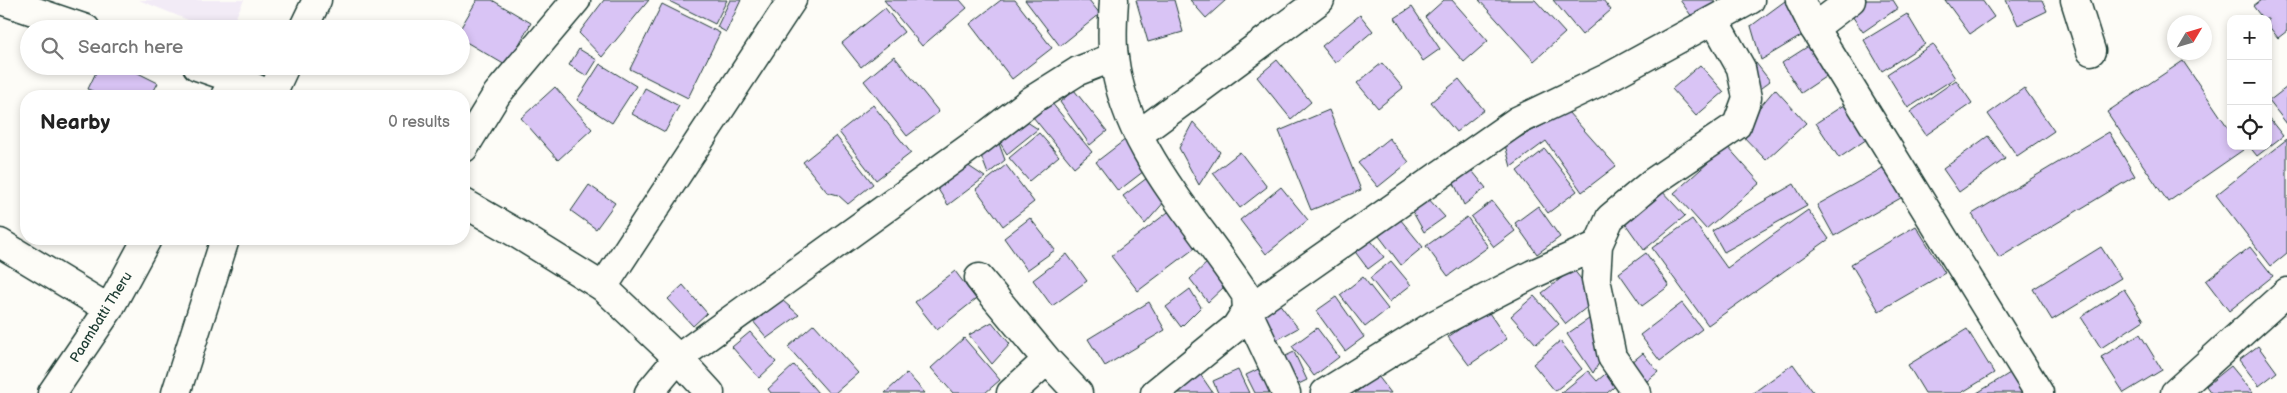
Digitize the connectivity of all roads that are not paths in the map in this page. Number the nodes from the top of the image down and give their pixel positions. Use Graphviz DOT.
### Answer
graph roads {
  1 [pos="1,0"];
  2 [pos="317,0"];
  3 [pos="576,0"];
  4 [pos="792,0"];
  5 [pos="1114,0"];
  6 [pos="1320,0"];
  7 [pos="1750,0"];
  8 [pos="1800,0"];
  9 [pos="1852,0"];
  10 [pos="2075,0"];
  11 [pos="60,20"];
  12 [pos="307,20"];
  13 [pos="1714,20"];
  14 [pos="1814,28"];
  15 [pos="2091,51"];
  16 [pos="1114,57"];
  17 [pos="211,75"];
  18 [pos="281,75"];
  19 [pos="230,88"];
  20 [pos="275,90"];
  21 [pos="1139,134"];
  22 [pos="470,138"];
  23 [pos="470,206"];
  24 [pos="0,243"];
  25 [pos="144,245"];
  26 [pos="223,245"];
  27 [pos="1598,245"];
  28 [pos="979,278"];
  29 [pos="603,286"];
  30 [pos="2287,292"];
  31 [pos="109,309"];
  32 [pos="1247,310"];
  33 [pos="678,358"];
  34 [pos="1047,360"];
  35 [pos="52,393"];
  36 [pos="176,393"];
  37 [pos="649,393"];
  38 [pos="710,393"];
  39 [pos="1011,393"];
  40 [pos="1078,393"];
  41 [pos="1155,393"];
  42 [pos="1286,393"];
  43 [pos="1325,393"];
  44 [pos="1637,393"];
  45 [pos="2039,393"];
  46 [pos="2176,393"];
  1 -- 11 [label="street"];
  2 -- 12 [label="street"];
  3 -- 22 [label="street"];
  4 -- 29 [label="street"];
  5 -- 16 [label="street"];
  6 -- 21 [label="street"];
  7 -- 13 [label="street"];
  8 -- 14 [label="street"];
  9 -- 14 [label="street"];
  10 -- 15 [label="street"];
  13 -- 27 [label="street"];
  13 -- 32 [label="street"];
  14 -- 45 [label="street"];
  16 -- 21 [label="street"];
  16 -- 33 [label="street"];
  17 -- 19 [label="street"];
  18 -- 20 [label="street"];
  21 -- 32 [label="street"];
  23 -- 29 [label="street"];
  24 -- 31 [label="street"];
  25 -- 31 [label="street, Paambatti Theru"];
  26 -- 36 [label="street"];
  27 -- 43 [label="street"];
  27 -- 44 [label="street"];
  28 -- 34 [label="street"];
  29 -- 33 [label="street"];
  30 -- 46 [label="street"];
  31 -- 35 [label="street, Paambatti Theru"];
  32 -- 41 [label="street"];
  32 -- 42 [label="street"];
  33 -- 37 [label="street"];
  33 -- 38 [label="street"];
  34 -- 39 [label="street"];
  34 -- 40 [label="street"];
}
